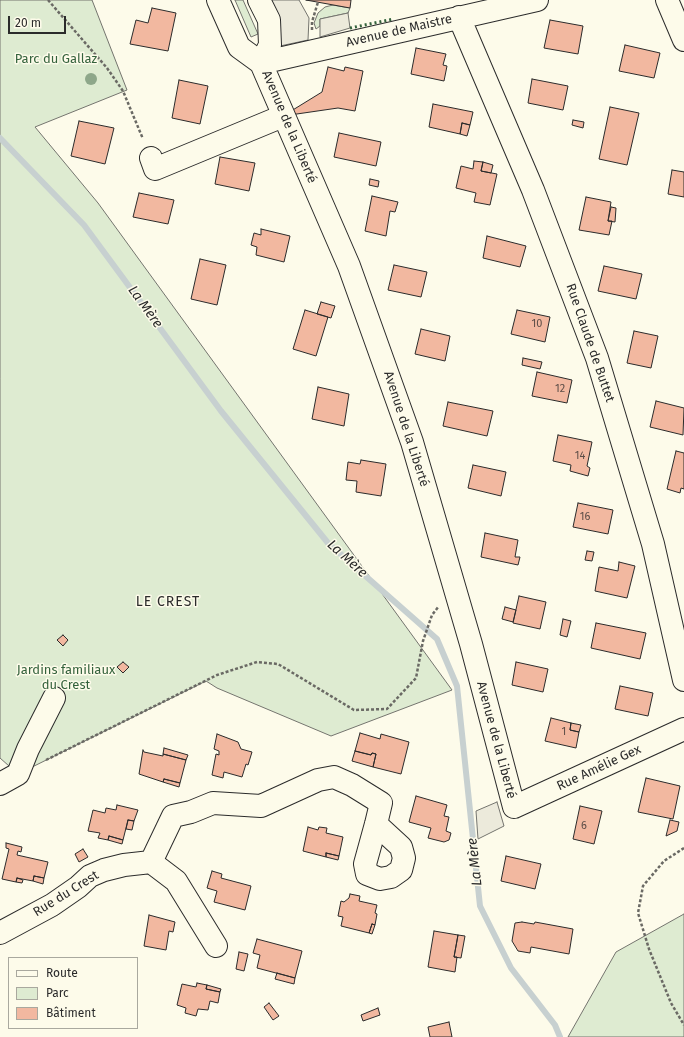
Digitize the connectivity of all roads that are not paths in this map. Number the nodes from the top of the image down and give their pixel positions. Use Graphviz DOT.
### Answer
graph roads {
  1 [pos="218,0"];
  2 [pos="259,0"];
  3 [pos="537,0"];
  4 [pos="667,0"];
  5 [pos="459,17"];
  6 [pos="684,40"];
  7 [pos="261,63"];
  8 [pos="283,116"];
  9 [pos="151,158"];
  10 [pos="684,680"];
  11 [pos="54,698"];
  12 [pos="684,729"];
  13 [pos="9,779"];
  14 [pos="514,807"];
  15 [pos="376,824"];
  16 [pos="151,862"];
  17 [pos="3,928"];
  18 [pos="216,946"];
  1 -- 7 [label="street, Avenue de la Liberté"];
  2 -- 7 [label="street, Avenue de la Liberté"];
  3 -- 5 [label="street, Avenue de Maistre"];
  4 -- 6 [label="street"];
  5 -- 7 [label="street, Avenue de Maistre"];
  5 -- 10 [label="street, Rue Claude de Buttet"];
  7 -- 8 [label="street, Avenue de la Liberté"];
  8 -- 9 [label="street"];
  8 -- 14 [label="street, Avenue de la Liberté"];
  11 -- 13 [label="street"];
  12 -- 14 [label="street, Rue Amélie Gex"];
  15 -- 16 [label="street"];
  16 -- 17 [label="street, Rue du Crest"];
  16 -- 18 [label="street"];
}
